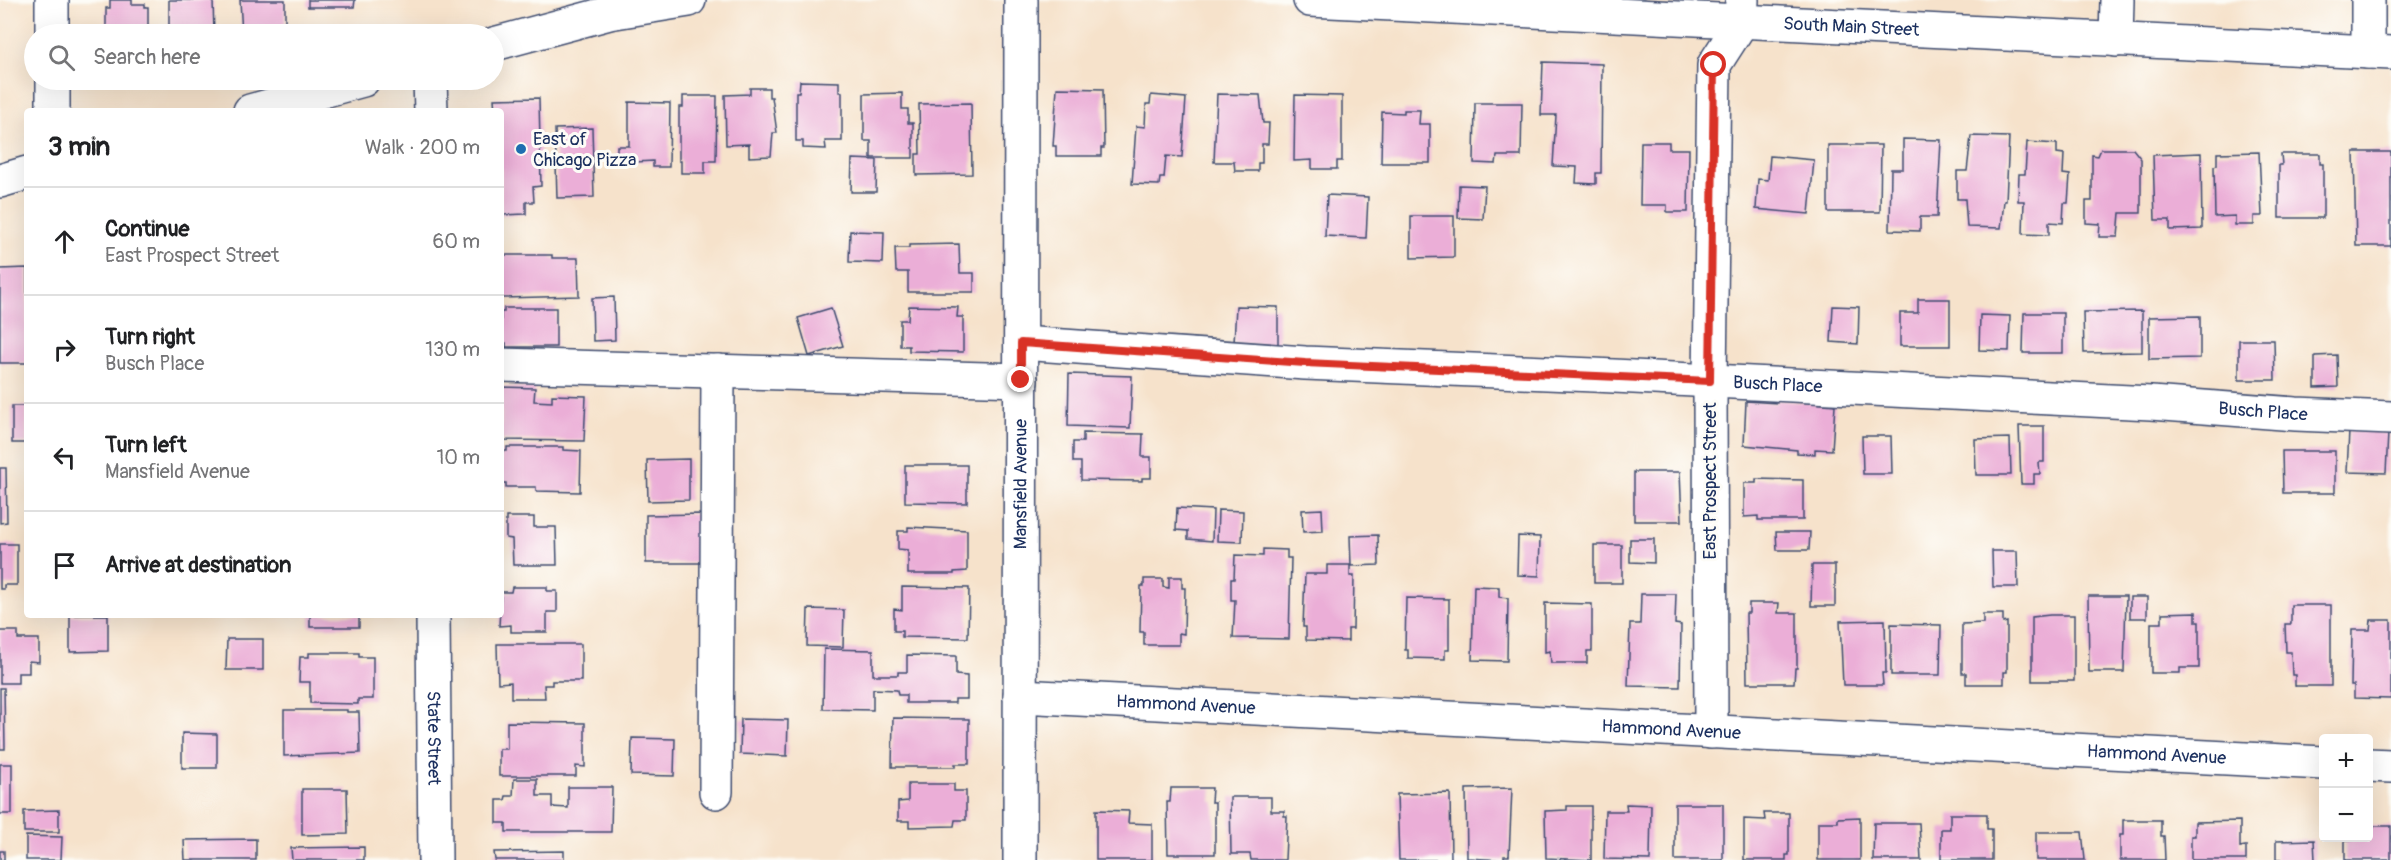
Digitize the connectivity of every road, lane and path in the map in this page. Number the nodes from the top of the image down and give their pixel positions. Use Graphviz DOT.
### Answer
graph roads {
  1 [pos="52,0"];
  2 [pos="689,0"];
  3 [pos="1021,0"];
  4 [pos="1310,0"];
  5 [pos="2117,0"];
  6 [pos="2367,0"];
  7 [pos="609,7"];
  8 [pos="1741,11"];
  9 [pos="52,24"];
  10 [pos="2116,40"];
  11 [pos="504,41"];
  12 [pos="2380,53"];
  13 [pos="53,90"];
  14 [pos="327,90"];
  15 [pos="430,90"];
  16 [pos="53,108"];
  17 [pos="261,108"];
  18 [pos="431,108"];
  19 [pos="24,174"];
  20 [pos="0,181"];
  21 [pos="1021,343"];
  22 [pos="504,365"];
  23 [pos="718,371"];
  24 [pos="1021,380"];
  25 [pos="1710,381"];
  26 [pos="2391,418"];
  27 [pos="434,618"];
  28 [pos="1020,696"];
  29 [pos="1712,732"];
  30 [pos="2319,763"];
  31 [pos="2373,765"];
  32 [pos="2391,766"];
  33 [pos="716,792"];
  34 [pos="435,860"];
  35 [pos="1020,860"];
  1 -- 9 [label="main road"];
  2 -- 7 [label="main road"];
  3 -- 21 [label="main road, Mansfield Avenue"];
  4 -- 8 [label="main road, South Main Street"];
  5 -- 10 [label="main road"];
  6 -- 12 [label="main road"];
  7 -- 11 [label="main road"];
  8 -- 10 [label="main road, South Main Street"];
  8 -- 25 [label="main road, East Prospect Street"];
  10 -- 12 [label="main road, South Main Street"];
  13 -- 16 [label="main road"];
  14 -- 17 [label="main road"];
  15 -- 18 [label="main road"];
  19 -- 20 [label="main road"];
  21 -- 24 [label="main road, Mansfield Avenue"];
  21 -- 25 [label="main road, Busch Place"];
  22 -- 23 [label="main road"];
  23 -- 24 [label="main road"];
  23 -- 33 [label="main road"];
  24 -- 28 [label="main road, Mansfield Avenue"];
  25 -- 26 [label="main road, Busch Place"];
  25 -- 29 [label="main road, East Prospect Street"];
  27 -- 34 [label="main road, State Street"];
  28 -- 29 [label="main road, Hammond Avenue"];
  28 -- 35 [label="main road, Mansfield Avenue"];
  29 -- 30 [label="main road, Hammond Avenue"];
  31 -- 32 [label="main road"];
}
